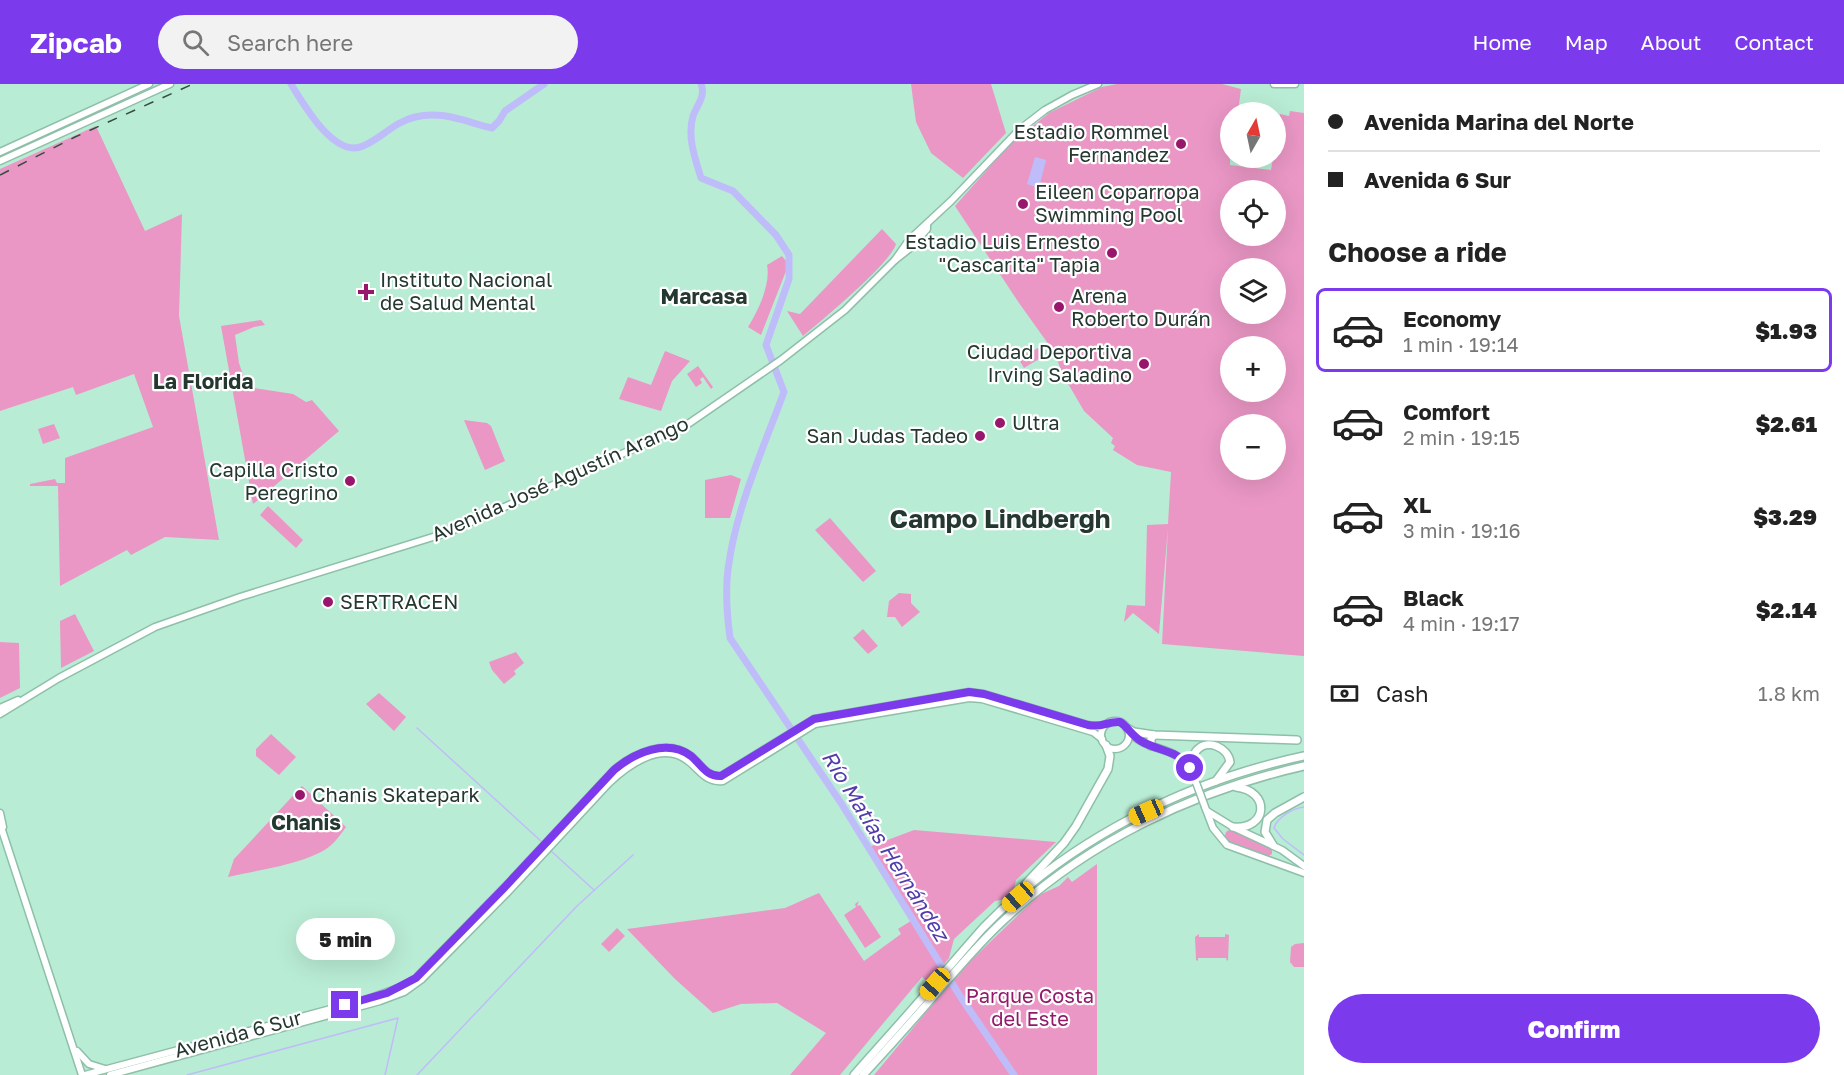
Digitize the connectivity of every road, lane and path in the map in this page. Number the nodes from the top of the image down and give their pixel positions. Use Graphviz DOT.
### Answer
graph roads {
  1 [pos="149,84"];
  2 [pos="170,84"];
  3 [pos="1098,84"];
  4 [pos="1274,84"];
  5 [pos="1295,84"];
  6 [pos="0,152"];
  7 [pos="0,163"];
  8 [pos="22,699"];
  9 [pos="0,708"];
  10 [pos="1039,713"];
  11 [pos="0,714"];
  12 [pos="1056,718"];
  13 [pos="809,724"];
  14 [pos="1107,724"];
  15 [pos="1128,730"];
  16 [pos="1154,735"];
  17 [pos="1301,740"];
  18 [pos="1104,742"];
  19 [pos="1149,745"];
  20 [pos="1122,747"];
  21 [pos="1304,756"];
  22 [pos="1304,766"];
  23 [pos="1190,768"];
  24 [pos="1215,782"];
  25 [pos="1234,786"];
  26 [pos="1304,797"];
  27 [pos="1206,808"];
  28 [pos="0,813"];
  29 [pos="0,824"];
  30 [pos="1233,827"];
  31 [pos="0,829"];
  32 [pos="7,842"];
  33 [pos="1225,843"];
  34 [pos="1273,845"];
  35 [pos="1267,860"];
  36 [pos="1304,866"];
  37 [pos="1304,873"];
  38 [pos="1002,911"];
  39 [pos="41,951"];
  40 [pos="955,964"];
  41 [pos="937,987"];
  42 [pos="76,1050"];
  43 [pos="110,1074"];
  44 [pos="82,1075"];
  45 [pos="854,1075"];
  46 [pos="863,1075"];
  1 -- 6 [label="main road"];
  2 -- 7 [label="main road"];
  3 -- 8 [label="main road, Avenida José Agustín Arango"];
  4 -- 5 [label="main road"];
  8 -- 9 [label="main road, Avenida José Agustín Arango"];
  8 -- 11 [label="main road, Avenida José Agustín Arango"];
  10 -- 12 [label="main road"];
  10 -- 13 [label="main road"];
  10 -- 13 [label="main road"];
  12 -- 14 [label="main road"];
  12 -- 18 [label="main road"];
  13 -- 43 [label="main road, Avenida 6 Sur"];
  14 -- 15 [label="main road"];
  14 -- 18 [label="main road"];
  15 -- 16 [label="highway"];
  15 -- 19 [label="main road"];
  15 -- 20 [label="main road"];
  16 -- 17 [label="highway"];
  16 -- 19 [label="highway"];
  18 -- 20 [label="main road"];
  18 -- 38 [label="highway"];
  19 -- 20 [label="main road"];
  19 -- 23 [label="main road"];
  21 -- 24 [label="highway"];
  22 -- 25 [label="highway"];
  23 -- 24 [label="highway"];
  23 -- 27 [label="main road, bridge"];
  24 -- 38 [label="highway"];
  25 -- 30 [label="highway"];
  25 -- 40 [label="highway"];
  26 -- 34 [label="highway"];
  27 -- 30 [label="main road"];
  27 -- 33 [label="main road"];
  28 -- 32 [label="main road"];
  29 -- 32 [label="main road"];
  30 -- 33 [label="main road"];
  30 -- 34 [label="main road"];
  31 -- 32 [label="main road"];
  32 -- 39 [label="main road"];
  33 -- 35 [label="main road"];
  34 -- 35 [label="main road"];
  34 -- 36 [label="main road"];
  35 -- 37 [label="main road"];
  38 -- 40 [label="highway"];
  39 -- 42 [label="main road"];
  39 -- 44 [label="main road"];
  40 -- 41 [label="highway"];
  41 -- 45 [label="highway"];
  41 -- 46 [label="highway"];
  42 -- 43 [label="main road"];
  42 -- 44 [label="main road"];
  43 -- 44 [label="main road, Avenida 6 Sur"];
}
